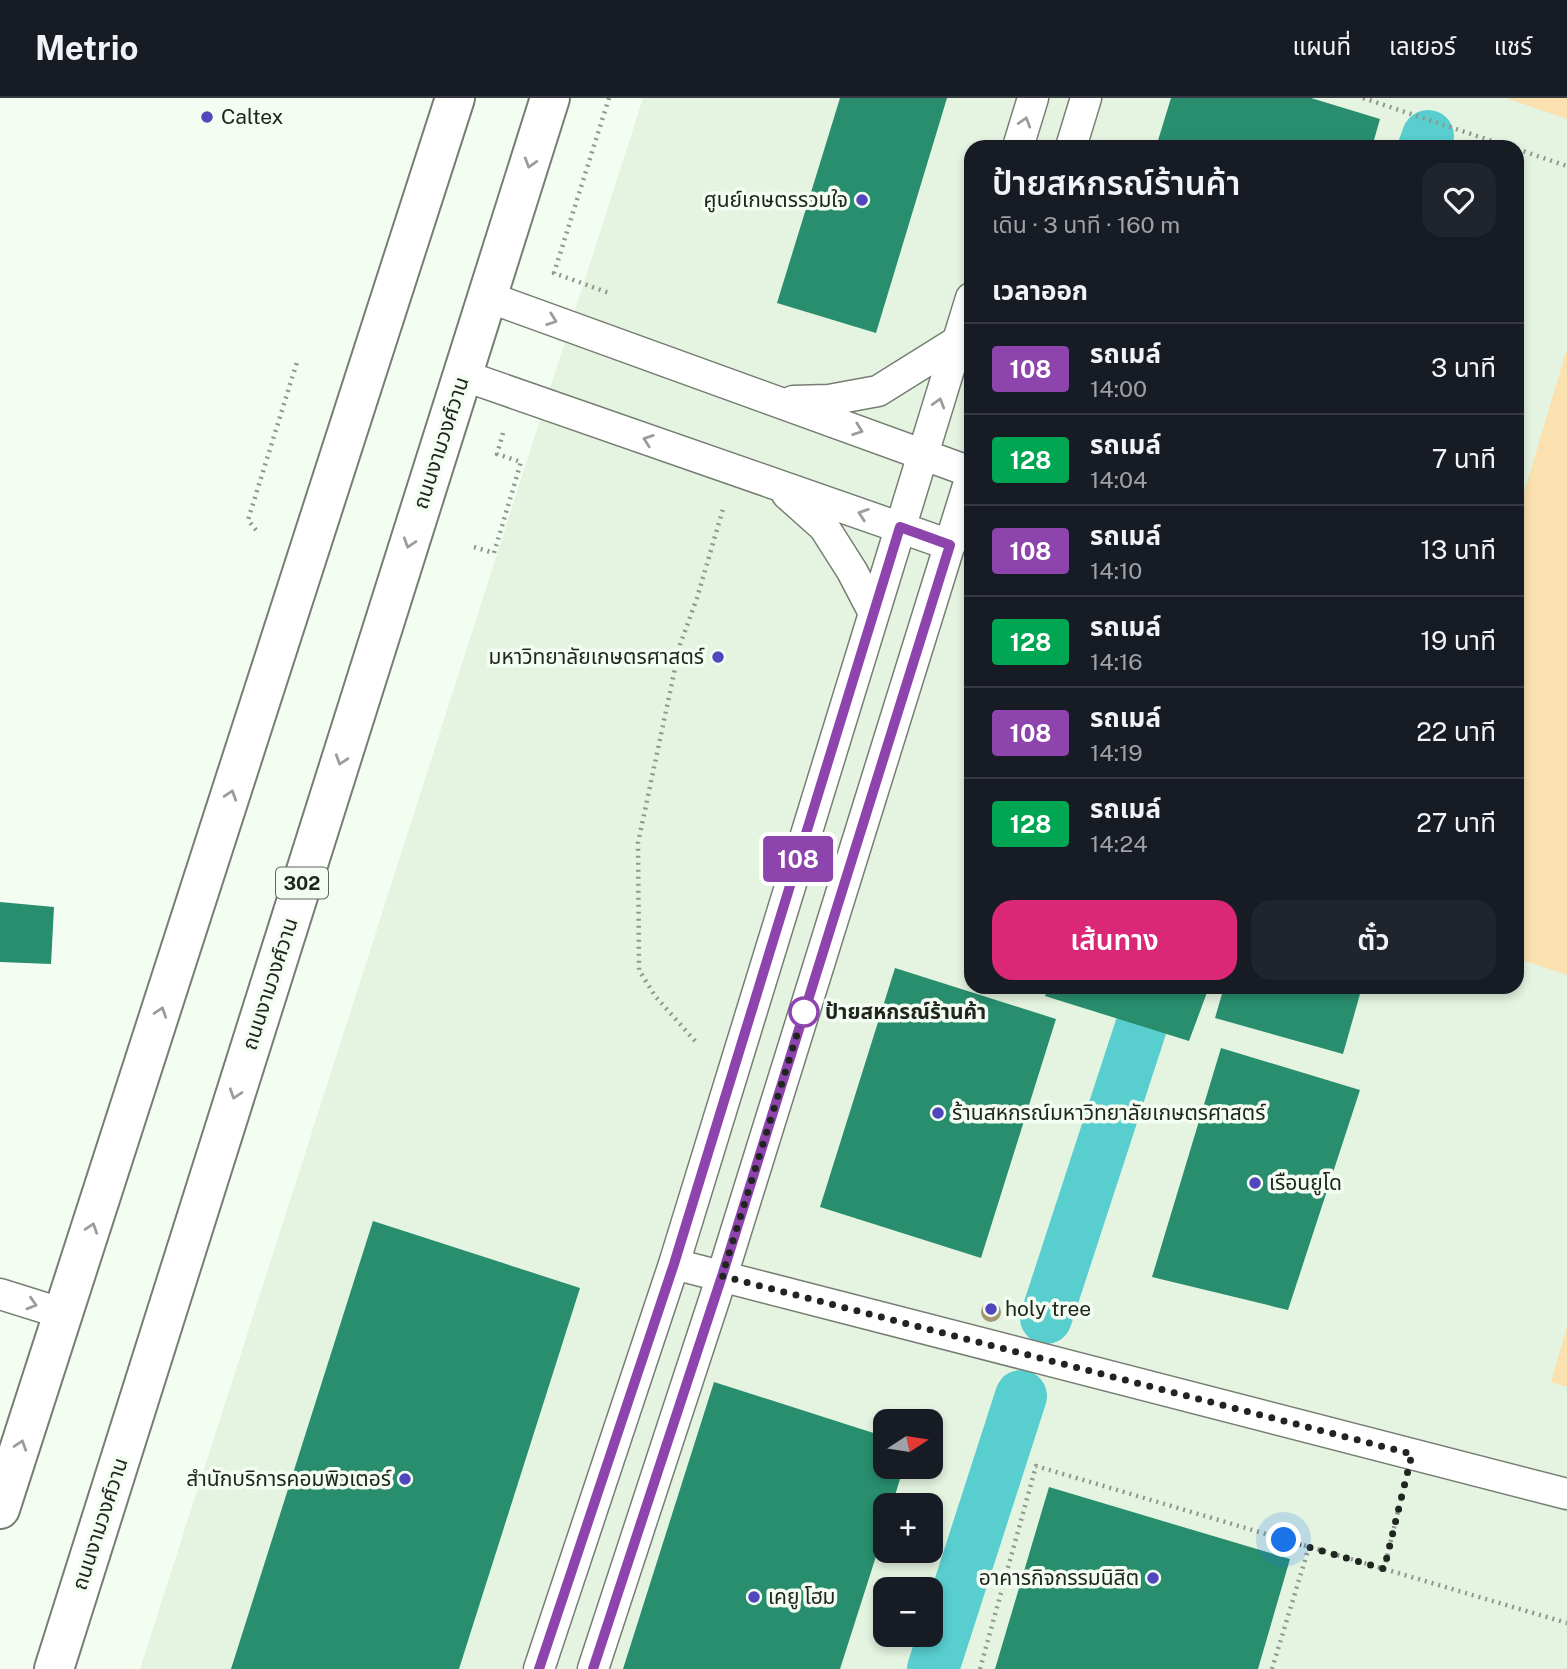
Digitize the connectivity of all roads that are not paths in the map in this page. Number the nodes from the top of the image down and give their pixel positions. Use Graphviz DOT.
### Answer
graph roads {
  1 [pos="455,98"];
  2 [pos="550,98"];
  3 [pos="1033,98"];
  4 [pos="1086,98"];
  5 [pos="1020,140"];
  6 [pos="1073,140"];
  7 [pos="488,297"];
  8 [pos="964,321"];
  9 [pos="958,341"];
  10 [pos="462,375"];
  11 [pos="779,402"];
  12 [pos="923,454"];
  13 [pos="964,471"];
  14 [pos="776,484"];
  15 [pos="964,498"];
  16 [pos="900,527"];
  17 [pos="950,545"];
  18 [pos="874,613"];
  19 [pos="674,1264"];
  20 [pos="722,1276"];
  21 [pos="0,1294"];
  22 [pos="64,1314"];
  23 [pos="1567,1494"];
  24 [pos="0,1509"];
  25 [pos="54,1669"];
  26 [pos="539,1669"];
  27 [pos="593,1669"];
  22 -- 1 [label="main road, one-way"];
  2 -- 7 [label="main road, ถนนงามวงศ์วาน / 302, one-way"];
  5 -- 3 [label="lane, one-way"];
  4 -- 6 [label="lane"];
  7 -- 10 [label="main road, ถนนงามวงศ์วาน / 302"];
  7 -- 11 [label="lane, one-way"];
  8 -- 9 [label="lane"];
  9 -- 11 [label="lane"];
  12 -- 9 [label="lane, one-way"];
  14 -- 10 [label="lane, one-way"];
  10 -- 25 [label="main road, ถนนงามวงศ์วาน / 302, one-way"];
  11 -- 12 [label="lane, one-way"];
  12 -- 13 [label="lane"];
  12 -- 16 [label="lane"];
  16 -- 14 [label="lane, one-way"];
  14 -- 18 [label="lane"];
  15 -- 17 [label="lane"];
  16 -- 17 [label="lane"];
  16 -- 18 [label="lane"];
  17 -- 20 [label="lane"];
  18 -- 19 [label="lane"];
  19 -- 20 [label="lane"];
  19 -- 26 [label="lane"];
  20 -- 23 [label="lane"];
  20 -- 27 [label="lane"];
  21 -- 22 [label="lane, one-way"];
  24 -- 22 [label="main road, one-way"];
}
